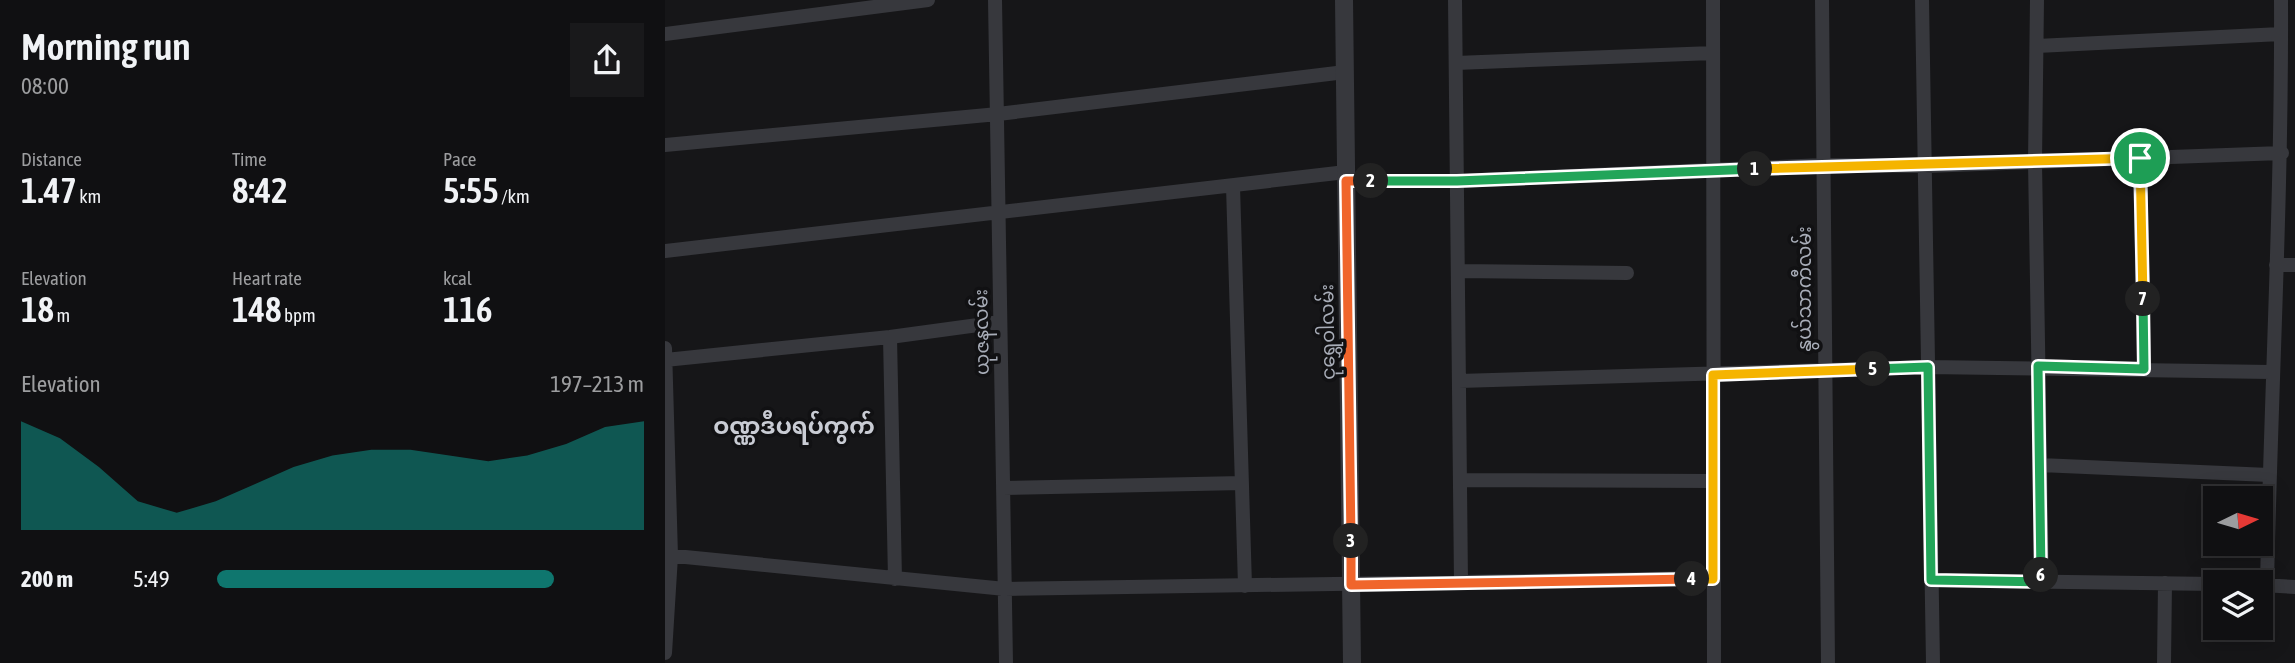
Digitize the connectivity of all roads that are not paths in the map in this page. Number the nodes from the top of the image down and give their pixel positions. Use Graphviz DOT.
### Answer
graph roads {
  1 [pos="928,0"];
  2 [pos="995,0"];
  3 [pos="1344,0"];
  4 [pos="1455,0"];
  5 [pos="1713,0"];
  6 [pos="1822,0"];
  7 [pos="1922,0"];
  8 [pos="2037,0"];
  9 [pos="2281,0"];
  10 [pos="665,34"];
  11 [pos="2281,34"];
  12 [pos="2037,46"];
  13 [pos="1713,53"];
  14 [pos="1456,63"];
  15 [pos="1345,72"];
  16 [pos="998,114"];
  17 [pos="665,145"];
  18 [pos="2282,153"];
  19 [pos="2140,158"];
  20 [pos="2035,162"];
  21 [pos="1824,166"];
  22 [pos="1925,166"];
  23 [pos="1713,172"];
  24 [pos="1346,176"];
  25 [pos="1457,181"];
  26 [pos="1233,186"];
  27 [pos="999,212"];
  28 [pos="665,251"];
  29 [pos="2276,265"];
  30 [pos="2295,265"];
  31 [pos="1458,271"];
  32 [pos="1627,273"];
  33 [pos="1000,322"];
  34 [pos="890,337"];
  35 [pos="665,348"];
  36 [pos="665,360"];
  37 [pos="2038,366"];
  38 [pos="1928,367"];
  39 [pos="2144,369"];
  40 [pos="1823,371"];
  41 [pos="2271,372"];
  42 [pos="1713,375"];
  43 [pos="1459,381"];
  44 [pos="2040,465"];
  45 [pos="2269,475"];
  46 [pos="1460,480"];
  47 [pos="1713,481"];
  48 [pos="1242,483"];
  49 [pos="1003,488"];
  50 [pos="668,555"];
  51 [pos="2265,570"];
  52 [pos="895,579"];
  53 [pos="1713,579"];
  54 [pos="1931,580"];
  55 [pos="2042,582"];
  56 [pos="1461,583"];
  57 [pos="2165,583"];
  58 [pos="2203,584"];
  59 [pos="1351,585"];
  60 [pos="1245,586"];
  61 [pos="2273,586"];
  62 [pos="2295,587"];
  63 [pos="1005,589"];
  64 [pos="665,653"];
  65 [pos="1006,663"];
  66 [pos="1352,663"];
  67 [pos="1714,663"];
  68 [pos="1828,663"];
  69 [pos="1933,663"];
  70 [pos="2164,663"];
  1 -- 10 [label="street"];
  2 -- 16 [label="street, ယုဇနလမ်း"];
  3 -- 15 [label="street, ငုရွှေဝါလမ်း"];
  4 -- 14 [label="street"];
  5 -- 13 [label="street"];
  6 -- 21 [label="street, နွယ်သာကီလမ်း"];
  7 -- 22 [label="street"];
  8 -- 12 [label="street"];
  9 -- 11 [label="street"];
  11 -- 12 [label="street"];
  11 -- 18 [label="street"];
  12 -- 20 [label="street"];
  13 -- 14 [label="street"];
  13 -- 23 [label="street"];
  14 -- 25 [label="street"];
  15 -- 16 [label="street"];
  15 -- 24 [label="street, ငုရွှေဝါလမ်း"];
  16 -- 17 [label="street"];
  16 -- 27 [label="street, ယုဇနလမ်း"];
  18 -- 19 [label="street"];
  18 -- 29 [label="street"];
  19 -- 20 [label="street"];
  19 -- 39 [label="street"];
  20 -- 22 [label="street"];
  20 -- 37 [label="street"];
  21 -- 22 [label="street"];
  21 -- 23 [label="street"];
  21 -- 40 [label="street, နွယ်သာကီလမ်း"];
  22 -- 38 [label="street"];
  23 -- 25 [label="street"];
  23 -- 42 [label="street"];
  24 -- 25 [label="street"];
  24 -- 26 [label="street"];
  24 -- 59 [label="street, ငုရွှေဝါလမ်း"];
  25 -- 31 [label="street"];
  26 -- 27 [label="street"];
  26 -- 48 [label="street"];
  27 -- 28 [label="street"];
  27 -- 33 [label="street, ယုဇနလမ်း"];
  29 -- 30 [label="street"];
  29 -- 41 [label="street"];
  31 -- 32 [label="street"];
  31 -- 43 [label="street"];
  33 -- 34 [label="street"];
  33 -- 49 [label="street, ယုဇနလမ်း"];
  34 -- 36 [label="street"];
  34 -- 52 [label="street"];
  35 -- 36 [label="street"];
  36 -- 50 [label="street"];
  37 -- 38 [label="street"];
  37 -- 39 [label="street"];
  37 -- 44 [label="street"];
  38 -- 40 [label="street"];
  38 -- 54 [label="street"];
  39 -- 41 [label="street"];
  40 -- 42 [label="street"];
  40 -- 68 [label="street, နွယ်သာကီလမ်း"];
  41 -- 45 [label="street"];
  42 -- 43 [label="street"];
  42 -- 47 [label="street"];
  43 -- 46 [label="street"];
  44 -- 45 [label="street"];
  44 -- 55 [label="street"];
  45 -- 51 [label="street"];
  46 -- 47 [label="street"];
  46 -- 56 [label="street"];
  47 -- 53 [label="street"];
  48 -- 49 [label="street"];
  48 -- 60 [label="street"];
  49 -- 63 [label="street, ယုဇနလမ်း"];
  50 -- 52 [label="street"];
  50 -- 64 [label="street"];
  52 -- 63 [label="street"];
  53 -- 56 [label="street"];
  53 -- 67 [label="street"];
  54 -- 55 [label="street"];
  54 -- 69 [label="street"];
  55 -- 57 [label="street"];
  56 -- 59 [label="street"];
  57 -- 58 [label="street"];
  57 -- 70 [label="street"];
  59 -- 60 [label="street"];
  59 -- 66 [label="street, ငုရွှေဝါလမ်း"];
  60 -- 63 [label="street"];
  61 -- 62 [label="street"];
  63 -- 65 [label="street, ယုဇနလမ်း"];
}
